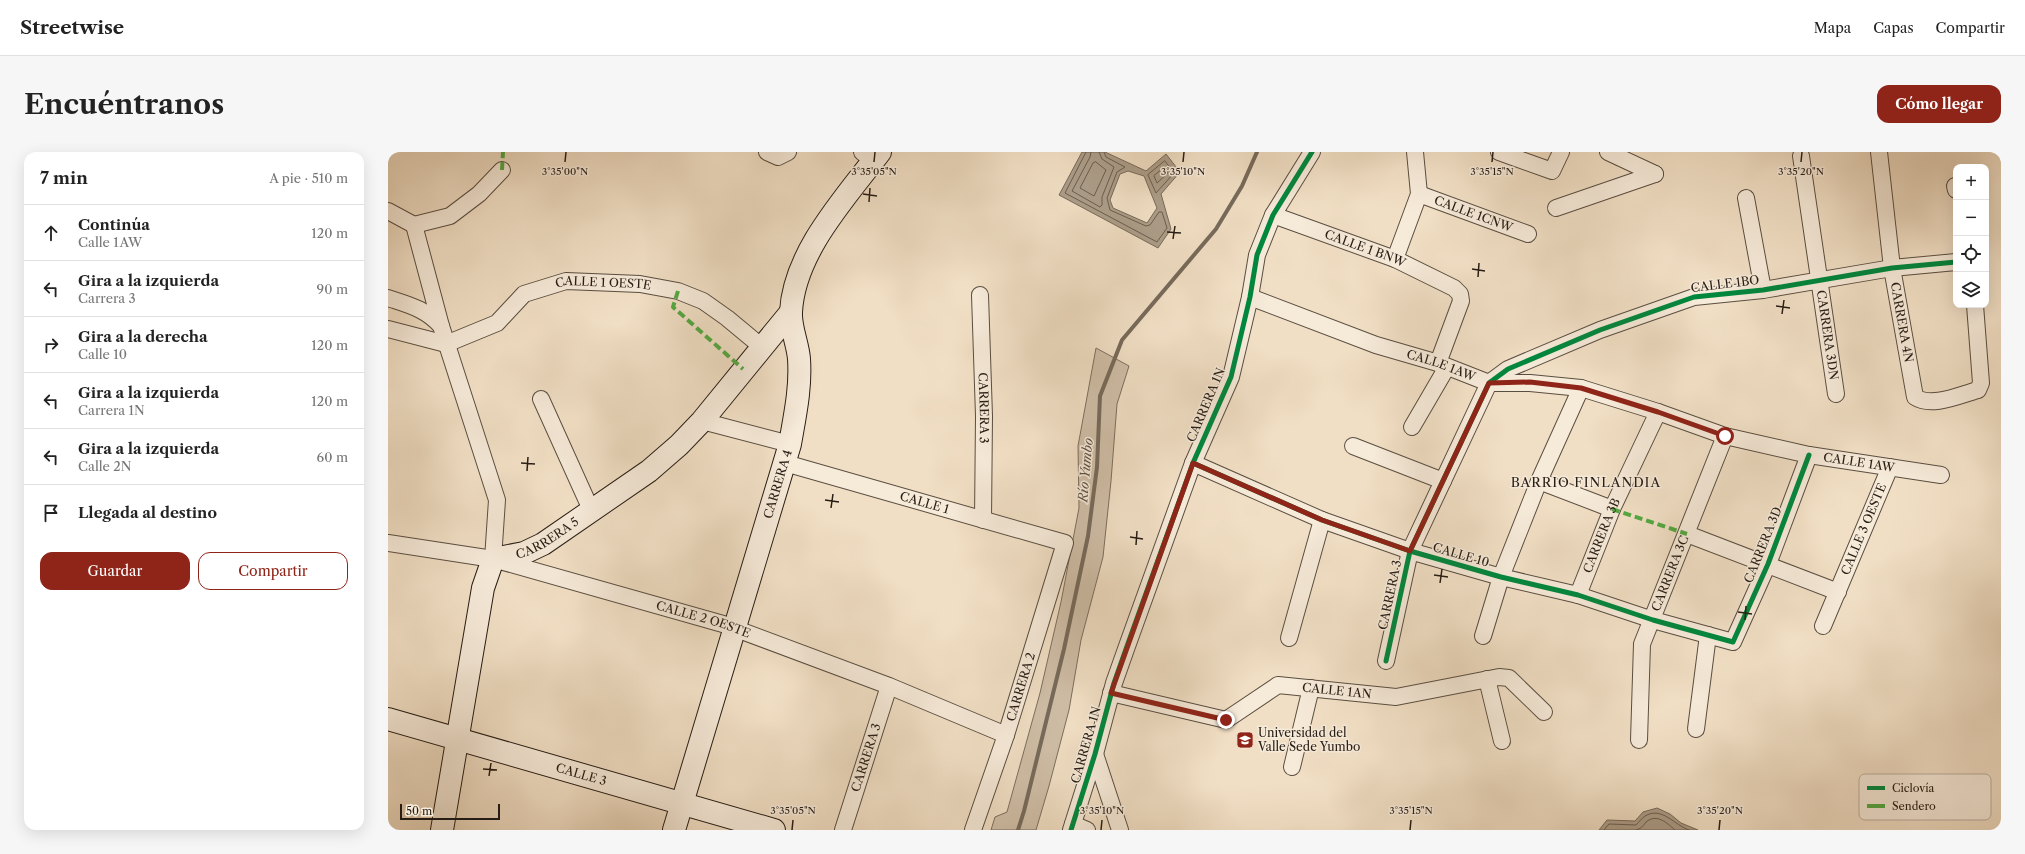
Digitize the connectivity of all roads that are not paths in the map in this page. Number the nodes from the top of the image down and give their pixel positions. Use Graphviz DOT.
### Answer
graph roads {
  1 [pos="766,152"];
  2 [pos="788,152"];
  3 [pos="1312,152"];
  4 [pos="1415,152"];
  5 [pos="1499,152"];
  6 [pos="1561,152"];
  7 [pos="1608,152"];
  8 [pos="1879,152"];
  9 [pos="872,155"];
  10 [pos="1801,156"];
  11 [pos="502,170"];
  12 [pos="1419,194"];
  13 [pos="1746,198"];
  14 [pos="1556,208"];
  15 [pos="388,211"];
  16 [pos="1273,215"];
  17 [pos="414,225"];
  18 [pos="1528,234"];
  19 [pos="1395,259"];
  20 [pos="1953,262"];
  21 [pos="1892,268"];
  22 [pos="1818,281"];
  23 [pos="1763,290"];
  24 [pos="980,295"];
  25 [pos="1250,297"];
  26 [pos="388,298"];
  27 [pos="1975,308"];
  28 [pos="791,312"];
  29 [pos="441,326"];
  30 [pos="388,329"];
  31 [pos="446,344"];
  32 [pos="762,347"];
  33 [pos="1443,365"];
  34 [pos="1489,383"];
  35 [pos="1581,388"];
  36 [pos="1836,394"];
  37 [pos="541,399"];
  38 [pos="1658,412"];
  39 [pos="702,421"];
  40 [pos="1412,427"];
  41 [pos="1725,436"];
  42 [pos="1353,446"];
  43 [pos="787,453"];
  44 [pos="1809,455"];
  45 [pos="1193,463"];
  46 [pos="1890,468"];
  47 [pos="1941,475"];
  48 [pos="1443,481"];
  49 [pos="1539,481"];
  50 [pos="1612,509"];
  51 [pos="592,512"];
  52 [pos="982,520"];
  53 [pos="1322,520"];
  54 [pos="1687,534"];
  55 [pos="388,543"];
  56 [pos="1065,543"];
  57 [pos="1410,551"];
  58 [pos="493,560"];
  59 [pos="1768,564"];
  60 [pos="1501,577"];
  61 [pos="1838,592"];
  62 [pos="1578,595"];
  63 [pos="1653,620"];
  64 [pos="1823,626"];
  65 [pos="734,627"];
  66 [pos="1708,635"];
  67 [pos="1483,636"];
  68 [pos="1289,638"];
  69 [pos="1733,642"];
  70 [pos="1386,661"];
  71 [pos="1487,679"];
  72 [pos="889,686"];
  73 [pos="1311,688"];
  74 [pos="1111,693"];
  75 [pos="1544,712"];
  76 [pos="388,719"];
  77 [pos="1696,729"];
  78 [pos="1006,735"];
  79 [pos="457,739"];
  80 [pos="1639,740"];
  81 [pos="1502,741"];
  82 [pos="1095,754"];
  83 [pos="1292,767"];
  84 [pos="682,804"];
  85 [pos="1077,828"];
  86 [pos="442,830"];
  87 [pos="674,830"];
  88 [pos="774,830"];
  89 [pos="843,830"];
  90 [pos="973,830"];
  91 [pos="1120,830"];
  1 -- 2 [label="street"];
  3 -- 16 [label="street, CARRERA 1N"];
  4 -- 12 [label="street"];
  5 -- 6 [label="street"];
  7 -- 14 [label="street"];
  8 -- 21 [label="street, CARRERA 4N"];
  9 -- 28 [label="main road, CARRERA 4"];
  10 -- 22 [label="street, CARRERA 3DN"];
  11 -- 17 [label="street"];
  12 -- 18 [label="street, CALLE 1CNW"];
  12 -- 19 [label="street"];
  13 -- 23 [label="street"];
  15 -- 17 [label="street"];
  16 -- 19 [label="street, CALLE 1 BNW"];
  16 -- 25 [label="street, CARRERA 1N"];
  17 -- 29 [label="street"];
  19 -- 33 [label="street, CALLE 1 BNW"];
  20 -- 21 [label="street, CALLE 1BO"];
  21 -- 22 [label="street, CALLE 1BO"];
  21 -- 27 [label="street, CARRERA 4N"];
  22 -- 23 [label="street, CALLE 1BO"];
  22 -- 36 [label="street, CARRERA 3DN"];
  23 -- 34 [label="street, CALLE 1BO"];
  24 -- 52 [label="street, CARRERA 3"];
  25 -- 33 [label="street, CALLE 1AW"];
  25 -- 45 [label="street, CARRERA 1N"];
  26 -- 29 [label="street"];
  28 -- 32 [label="main road, CARRERA 5"];
  28 -- 43 [label="main road, CARRERA 4"];
  29 -- 31 [label="street"];
  30 -- 31 [label="street"];
  31 -- 32 [label="street, CALLE 1 OESTE"];
  31 -- 58 [label="street"];
  32 -- 39 [label="main road, CARRERA 5"];
  33 -- 34 [label="street, CALLE 1AW"];
  33 -- 40 [label="street"];
  34 -- 35 [label="street, CALLE 1AW"];
  34 -- 48 [label="street, CARRERA 3"];
  35 -- 38 [label="street, CALLE 1AW"];
  35 -- 49 [label="street"];
  37 -- 51 [label="street"];
  38 -- 41 [label="street, CALLE 1AW"];
  38 -- 50 [label="street, CARRERA 3B"];
  39 -- 43 [label="street, CALLE 1"];
  39 -- 51 [label="main road, CARRERA 5"];
  41 -- 44 [label="street, CALLE 1AW"];
  41 -- 54 [label="street, CARRERA 3C"];
  42 -- 48 [label="street"];
  43 -- 52 [label="street, CALLE 1"];
  43 -- 65 [label="main road, CARRERA 4"];
  44 -- 46 [label="street, CALLE 1AW"];
  44 -- 59 [label="street, CARRERA 3D"];
  45 -- 53 [label="street, CALLE 10"];
  45 -- 74 [label="street, CARRERA 1N"];
  46 -- 47 [label="street, CALLE 1AW"];
  46 -- 61 [label="street, CALLE 3 OESTE"];
  48 -- 57 [label="street, CARRERA 3"];
  49 -- 50 [label="street"];
  49 -- 60 [label="street"];
  50 -- 62 [label="street, CARRERA 3B"];
  51 -- 58 [label="main road, CARRERA 5"];
  52 -- 56 [label="street, CALLE 1"];
  53 -- 57 [label="street, CALLE 10"];
  53 -- 68 [label="street"];
  54 -- 59 [label="street"];
  54 -- 63 [label="street, CARRERA 3C"];
  55 -- 58 [label="street, CALLE 2 OESTE"];
  56 -- 78 [label="street, CARRERA 2"];
  57 -- 60 [label="street, CALLE 10"];
  57 -- 70 [label="street, CARRERA 3"];
  58 -- 65 [label="street, CALLE 2 OESTE"];
  58 -- 79 [label="main road"];
  59 -- 61 [label="street"];
  59 -- 69 [label="street, CARRERA 3D"];
  60 -- 62 [label="street, CALLE 10"];
  60 -- 67 [label="street"];
  61 -- 64 [label="street"];
  62 -- 63 [label="street, CALLE 10"];
  63 -- 66 [label="street, CALLE 10"];
  63 -- 80 [label="street, CARRERA 3C"];
  65 -- 72 [label="street, CALLE 2 OESTE"];
  65 -- 84 [label="main road, CARRERA 4"];
  66 -- 69 [label="street, CALLE 10"];
  66 -- 77 [label="street"];
  71 -- 73 [label="street, CALLE 1AN"];
  71 -- 75 [label="street, CALLE 1AN"];
  71 -- 81 [label="street"];
  72 -- 78 [label="street, CALLE 2 OESTE"];
  72 -- 89 [label="street, CARRERA 3"];
  73 -- 74 [label="street, CALLE 1AN"];
  73 -- 83 [label="street"];
  74 -- 82 [label="street, CARRERA 1N"];
  76 -- 79 [label="main road, CALLE 3"];
  78 -- 90 [label="street, CARRERA 2"];
  79 -- 84 [label="main road, CALLE 3"];
  79 -- 86 [label="main road"];
  82 -- 85 [label="street, CARRERA 1N"];
  82 -- 91 [label="street"];
  84 -- 87 [label="main road, CARRERA 4"];
  84 -- 88 [label="main road, CALLE 3"];
}
